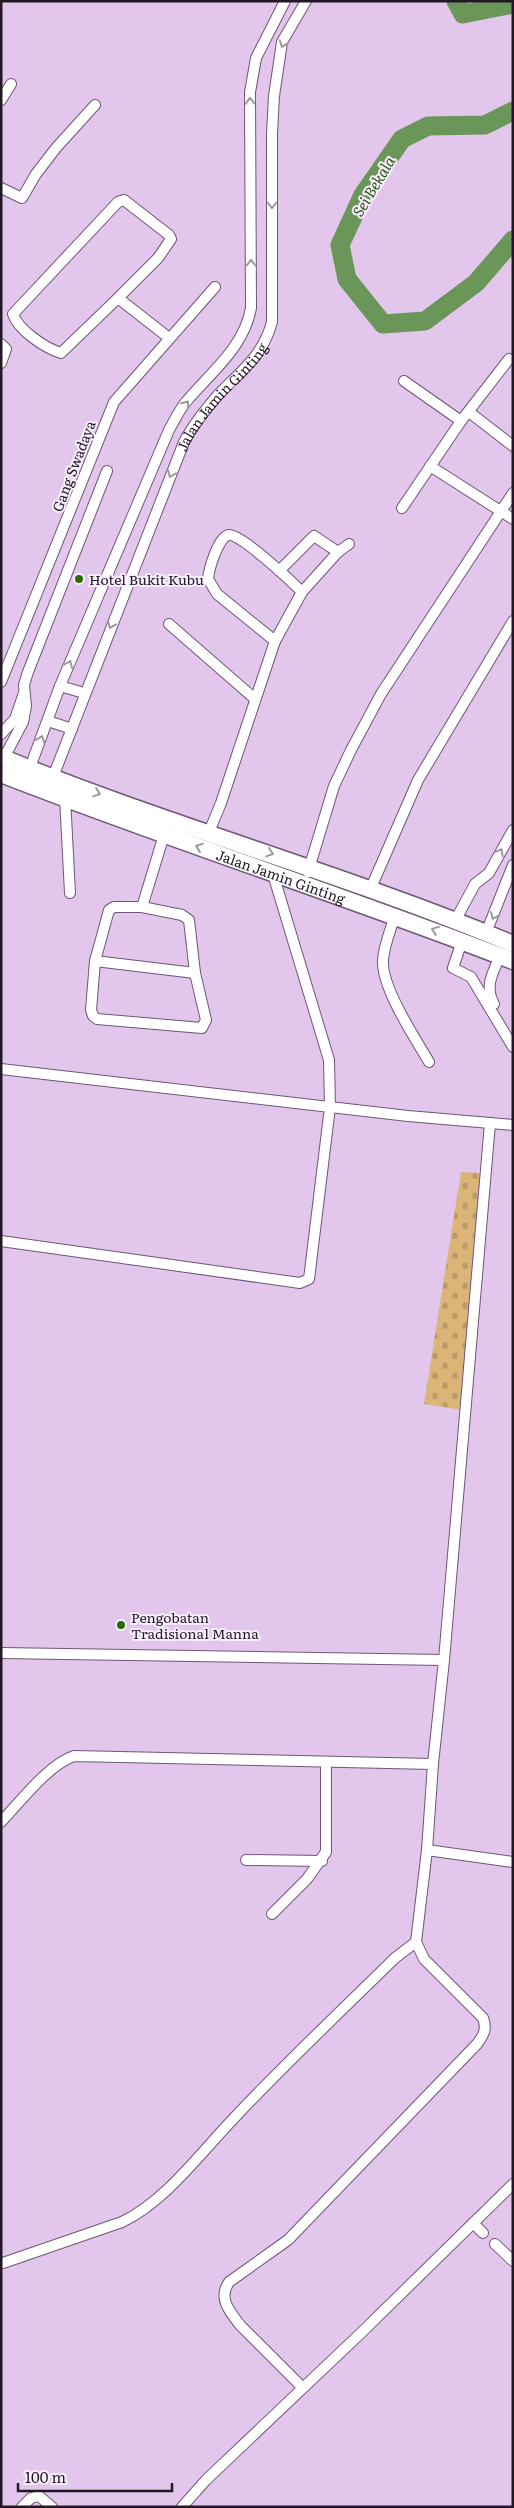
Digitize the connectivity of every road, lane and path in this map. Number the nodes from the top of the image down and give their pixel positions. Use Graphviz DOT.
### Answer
graph roads {
  1 [pos="285,1"];
  2 [pos="306,1"];
  3 [pos="11,84"];
  4 [pos="1,100"];
  5 [pos="95,105"];
  6 [pos="1,188"];
  7 [pos="215,287"];
  8 [pos="118,298"];
  9 [pos="169,338"];
  10 [pos="1,344"];
  11 [pos="509,358"];
  12 [pos="1,363"];
  13 [pos="404,380"];
  14 [pos="469,412"];
  15 [pos="461,421"];
  16 [pos="513,446"];
  17 [pos="430,466"];
  18 [pos="106,471"];
  19 [pos="513,493"];
  20 [pos="402,508"];
  21 [pos="501,511"];
  22 [pos="513,519"];
  23 [pos="349,544"];
  24 [pos="338,552"];
  25 [pos="279,571"];
  26 [pos="302,592"];
  27 [pos="513,621"];
  28 [pos="169,624"];
  29 [pos="275,641"];
  30 [pos="1,682"];
  31 [pos="60,686"];
  32 [pos="24,693"];
  33 [pos="84,693"];
  34 [pos="255,699"];
  35 [pos="48,721"];
  36 [pos="72,728"];
  37 [pos="1,734"];
  38 [pos="2,763"];
  39 [pos="27,776"];
  40 [pos="50,784"];
  41 [pos="65,797"];
  42 [pos="513,831"];
  43 [pos="209,832"];
  44 [pos="164,835"];
  45 [pos="513,865"];
  46 [pos="310,867"];
  47 [pos="489,873"];
  48 [pos="273,874"];
  49 [pos="505,880"];
  50 [pos="304,884"];
  51 [pos="370,890"];
  52 [pos="70,893"];
  53 [pos="142,907"];
  54 [pos="395,915"];
  55 [pos="455,921"];
  56 [pos="486,933"];
  57 [pos="462,941"];
  58 [pos="513,944"];
  59 [pos="506,958"];
  60 [pos="95,961"];
  61 [pos="195,973"];
  62 [pos="513,1036"];
  63 [pos="513,1047"];
  64 [pos="429,1062"];
  65 [pos="1,1069"];
  66 [pos="330,1107"];
  67 [pos="490,1123"];
  68 [pos="513,1125"];
  69 [pos="1,1241"];
  70 [pos="1,1653"];
  71 [pos="444,1660"];
  72 [pos="326,1762"];
  73 [pos="433,1764"];
  74 [pos="2,1819"];
  75 [pos="427,1850"];
  76 [pos="246,1860"];
  77 [pos="322,1861"];
  78 [pos="513,1862"];
  79 [pos="272,1914"];
  80 [pos="416,1942"];
  81 [pos="513,2184"];
  82 [pos="473,2223"];
  83 [pos="483,2233"];
  84 [pos="495,2244"];
  85 [pos="513,2261"];
  86 [pos="3,2263"];
  87 [pos="302,2387"];
  88 [pos="22,2507"];
  89 [pos="52,2507"];
  90 [pos="182,2507"];
  31 -- 1 [label="street, Jalan Jamin Ginting, one-way"];
  2 -- 33 [label="street, Jalan Jamin Ginting, one-way"];
  3 -- 4 [label="street"];
  5 -- 6 [label="street"];
  7 -- 9 [label="street, Gang Swadaya"];
  8 -- 8 [label="street"];
  8 -- 9 [label="street"];
  9 -- 30 [label="street, Gang Swadaya"];
  10 -- 12 [label="street"];
  11 -- 14 [label="street"];
  13 -- 15 [label="street"];
  14 -- 15 [label="street"];
  14 -- 16 [label="street"];
  15 -- 17 [label="street"];
  17 -- 20 [label="street"];
  17 -- 21 [label="street"];
  18 -- 32 [label="street"];
  19 -- 21 [label="street"];
  21 -- 22 [label="street"];
  21 -- 46 [label="street"];
  23 -- 24 [label="street"];
  24 -- 25 [label="street"];
  24 -- 26 [label="street"];
  25 -- 26 [label="street"];
  25 -- 29 [label="street"];
  26 -- 29 [label="street"];
  27 -- 51 [label="street"];
  28 -- 34 [label="street"];
  29 -- 34 [label="street"];
  31 -- 33 [label="street"];
  31 -- 35 [label="street, Jalan Jamin Ginting"];
  32 -- 37 [label="street"];
  32 -- 38 [label="street"];
  33 -- 36 [label="street, Jalan Jamin Ginting"];
  34 -- 43 [label="street"];
  35 -- 36 [label="street"];
  39 -- 35 [label="street, Jalan Jamin Ginting, one-way"];
  36 -- 40 [label="street, Jalan Jamin Ginting"];
  38 -- 39 [label="highway, Jalan Jamin Ginting"];
  39 -- 40 [label="highway, Jalan Jamin Ginting"];
  40 -- 41 [label="highway, Jalan Jamin Ginting"];
  40 -- 43 [label="highway, Jalan Jamin Ginting, one-way"];
  41 -- 44 [label="highway, Jalan Jamin Ginting"];
  41 -- 52 [label="street"];
  47 -- 42 [label="street, one-way"];
  43 -- 46 [label="highway, Jalan Jamin Ginting, one-way"];
  48 -- 44 [label="highway, Jalan Jamin Ginting, one-way"];
  44 -- 53 [label="street"];
  45 -- 49 [label="street"];
  46 -- 50 [label="street"];
  46 -- 51 [label="highway, Jalan Jamin Ginting"];
  47 -- 49 [label="street"];
  47 -- 55 [label="street"];
  48 -- 50 [label="highway, Jalan Jamin Ginting"];
  48 -- 66 [label="street"];
  49 -- 56 [label="street, one-way"];
  50 -- 54 [label="highway, Jalan Jamin Ginting"];
  51 -- 55 [label="highway, Jalan Jamin Ginting"];
  53 -- 60 [label="street"];
  53 -- 61 [label="street"];
  57 -- 54 [label="highway, Jalan Jamin Ginting, one-way"];
  54 -- 64 [label="street"];
  55 -- 56 [label="highway, Jalan Jamin Ginting"];
  56 -- 58 [label="highway, Jalan Jamin Ginting"];
  57 -- 59 [label="highway, Jalan Jamin Ginting"];
  57 -- 63 [label="street"];
  59 -- 62 [label="street"];
  60 -- 61 [label="street"];
  60 -- 61 [label="street"];
  65 -- 66 [label="street"];
  66 -- 67 [label="street"];
  66 -- 69 [label="street"];
  67 -- 68 [label="street"];
  67 -- 71 [label="street"];
  70 -- 71 [label="street"];
  71 -- 73 [label="street"];
  72 -- 73 [label="street"];
  72 -- 74 [label="street"];
  72 -- 77 [label="street"];
  73 -- 75 [label="street"];
  75 -- 78 [label="street"];
  75 -- 80 [label="street"];
  76 -- 77 [label="street"];
  77 -- 79 [label="street"];
  80 -- 86 [label="street"];
  80 -- 87 [label="street"];
  81 -- 82 [label="street"];
  82 -- 83 [label="street"];
  82 -- 87 [label="street"];
  84 -- 85 [label="street"];
  87 -- 90 [label="street"];
  88 -- 89 [label="street"];
}
